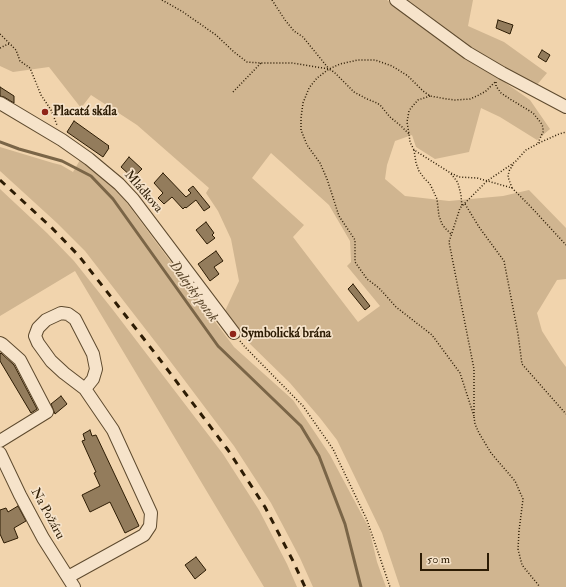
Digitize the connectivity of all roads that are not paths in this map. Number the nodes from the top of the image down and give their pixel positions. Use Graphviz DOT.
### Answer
graph roads {
  1 [pos="396,0"];
  2 [pos="0,103"];
  3 [pos="566,107"];
  4 [pos="234,334"];
  5 [pos="0,343"];
  6 [pos="85,389"];
  7 [pos="0,441"];
  8 [pos="0,453"];
  9 [pos="68,577"];
  10 [pos="74,587"];
  1 -- 3 [label="street"];
  2 -- 4 [label="street, Mládkova"];
  5 -- 7 [label="street"];
  6 -- 6 [label="street"];
  6 -- 9 [label="street"];
  8 -- 9 [label="street, Na Požáru"];
  9 -- 10 [label="street, Na Požáru"];
}
